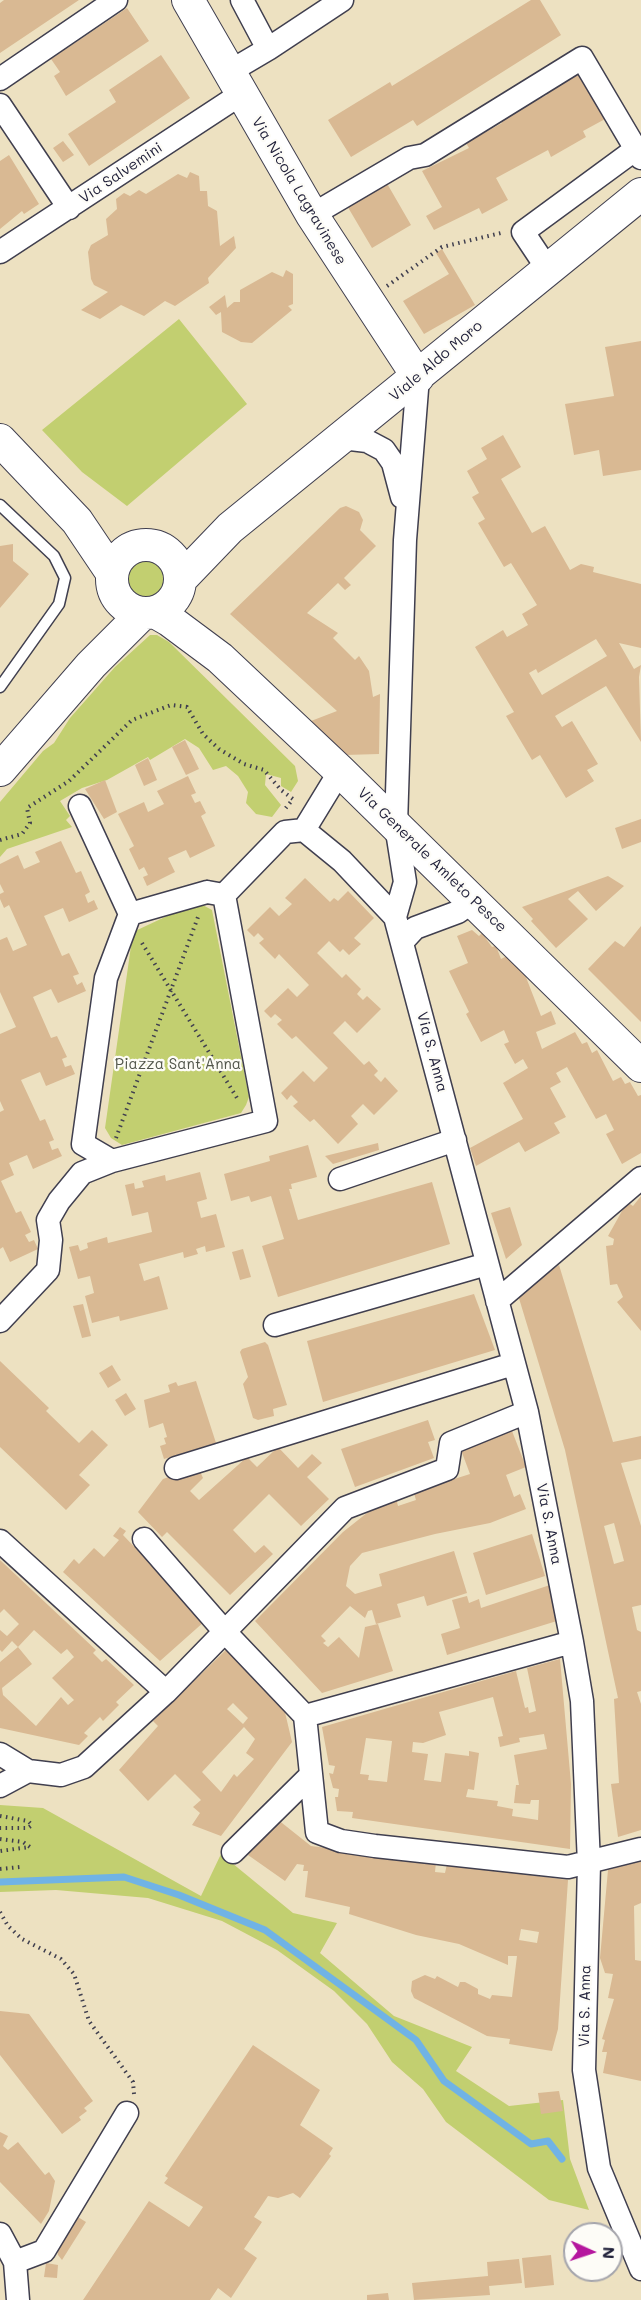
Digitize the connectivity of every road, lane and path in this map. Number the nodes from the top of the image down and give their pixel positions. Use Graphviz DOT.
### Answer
graph roads {
  1 [pos="116,0"];
  2 [pos="188,0"];
  3 [pos="242,0"];
  4 [pos="342,0"];
  5 [pos="268,49"];
  6 [pos="0,78"];
  7 [pos="235,83"];
  8 [pos="0,105"];
  9 [pos="638,154"];
  10 [pos="641,194"];
  11 [pos="69,208"];
  12 [pos="312,215"];
  13 [pos="523,232"];
  14 [pos="0,252"];
  15 [pos="547,268"];
  16 [pos="367,300"];
  17 [pos="418,377"];
  18 [pos="342,438"];
  19 [pos="0,440"];
  20 [pos="0,505"];
  21 [pos="62,505"];
  22 [pos="230,528"];
  23 [pos="405,540"];
  24 [pos="149,544"];
  25 [pos="112,578"];
  26 [pos="180,584"];
  27 [pos="149,613"];
  28 [pos="219,658"];
  29 [pos="91,664"];
  30 [pos="0,687"];
  31 [pos="0,770"];
  32 [pos="340,771"];
  33 [pos="80,806"];
  34 [pos="396,825"];
  35 [pos="294,831"];
  36 [pos="0,840"];
  37 [pos="224,895"];
  38 [pos="474,901"];
  39 [pos="202,908"];
  40 [pos="130,914"];
  41 [pos="395,917"];
  42 [pos="403,941"];
  43 [pos="135,947"];
  44 [pos="171,990"];
  45 [pos="641,1066"];
  46 [pos="241,1089"];
  47 [pos="109,1129"];
  48 [pos="116,1138"];
  49 [pos="124,1140"];
  50 [pos="455,1140"];
  51 [pos="112,1161"];
  52 [pos="641,1178"];
  53 [pos="340,1179"];
  54 [pos="487,1264"];
  55 [pos="497,1300"];
  56 [pos="0,1320"];
  57 [pos="275,1325"];
  58 [pos="513,1364"];
  59 [pos="527,1412"];
  60 [pos="176,1468"];
  61 [pos="144,1539"];
  62 [pos="0,1540"];
  63 [pos="226,1633"];
  64 [pos="572,1642"];
  65 [pos="166,1692"];
  66 [pos="305,1716"];
  67 [pos="0,1754"];
  68 [pos="28,1771"];
  69 [pos="311,1775"];
  70 [pos="0,1786"];
  71 [pos="0,1816"];
  72 [pos="0,1828"];
  73 [pos="0,1839"];
  74 [pos="641,1849"];
  75 [pos="0,1851"];
  76 [pos="234,1852"];
  77 [pos="589,1864"];
  78 [pos="20,1867"];
  79 [pos="0,1869"];
  80 [pos="0,1912"];
  81 [pos="127,2113"];
  82 [pos="634,2229"];
  83 [pos="0,2234"];
  84 [pos="15,2262"];
  85 [pos="641,2269"];
  86 [pos="18,2300"];
  1 -- 6 [label="street"];
  2 -- 7 [label="street, Via Nicola Lagravinese"];
  3 -- 5 [label="street"];
  4 -- 5 [label="street, Via Salvemini"];
  5 -- 7 [label="street, Via Salvemini"];
  7 -- 11 [label="street, Via Salvemini"];
  7 -- 12 [label="street, Via Nicola Lagravinese"];
  8 -- 11 [label="street"];
  9 -- 12 [label="street"];
  9 -- 13 [label="street"];
  10 -- 15 [label="street, Viale Aldo Moro"];
  11 -- 14 [label="street, Via Salvemini"];
  12 -- 16 [label="street, Via Nicola Lagravinese"];
  13 -- 15 [label="street"];
  13 -- 16 [label="path"];
  15 -- 17 [label="street, Viale Aldo Moro"];
  16 -- 17 [label="street, Via Nicola Lagravinese"];
  17 -- 18 [label="street, Viale Aldo Moro"];
  17 -- 23 [label="street"];
  18 -- 22 [label="street, Viale Aldo Moro"];
  18 -- 23 [label="street"];
  19 -- 21 [label="street"];
  20 -- 30 [label="lane"];
  21 -- 24 [label="street"];
  21 -- 25 [label="street"];
  22 -- 24 [label="street, Viale Aldo Moro"];
  22 -- 26 [label="street, Viale Aldo Moro"];
  23 -- 34 [label="street"];
  24 -- 25 [label="street"];
  24 -- 26 [label="street"];
  25 -- 27 [label="street"];
  25 -- 29 [label="street"];
  26 -- 27 [label="street"];
  26 -- 28 [label="street, Via Generale Amleto Pesce"];
  27 -- 28 [label="street, Via Generale Amleto Pesce"];
  27 -- 29 [label="street"];
  28 -- 32 [label="street, Via Generale Amleto Pesce"];
  29 -- 31 [label="street"];
  32 -- 34 [label="street, Via Generale Amleto Pesce"];
  32 -- 35 [label="street"];
  33 -- 40 [label="street"];
  34 -- 38 [label="street, Via Generale Amleto Pesce"];
  34 -- 41 [label="street"];
  35 -- 36 [label="path"];
  35 -- 37 [label="street"];
  35 -- 41 [label="street"];
  37 -- 40 [label="street"];
  37 -- 51 [label="street"];
  38 -- 42 [label="street"];
  38 -- 45 [label="street, Via Generale Amleto Pesce"];
  39 -- 44 [label="path"];
  40 -- 51 [label="street"];
  41 -- 42 [label="street, Via S. Anna"];
  42 -- 50 [label="street, Via S. Anna"];
  43 -- 44 [label="path"];
  44 -- 46 [label="path"];
  44 -- 48 [label="path"];
  47 -- 48 [label="path"];
  48 -- 49 [label="path"];
  50 -- 53 [label="street"];
  50 -- 54 [label="street, Via S. Anna"];
  51 -- 56 [label="street"];
  52 -- 55 [label="street"];
  54 -- 55 [label="street, Via S. Anna"];
  54 -- 57 [label="street"];
  55 -- 58 [label="street, Via S. Anna"];
  58 -- 59 [label="street, Via S. Anna"];
  58 -- 60 [label="street"];
  59 -- 63 [label="street"];
  59 -- 64 [label="street, Via S. Anna"];
  61 -- 63 [label="street"];
  62 -- 65 [label="street"];
  63 -- 65 [label="street"];
  63 -- 66 [label="street"];
  64 -- 66 [label="street"];
  64 -- 77 [label="street, Via S. Anna"];
  65 -- 68 [label="street"];
  66 -- 69 [label="street"];
  67 -- 68 [label="street"];
  68 -- 70 [label="street"];
  69 -- 76 [label="street"];
  69 -- 77 [label="street"];
  71 -- 72 [label="path"];
  73 -- 75 [label="path"];
  74 -- 77 [label="street"];
  77 -- 82 [label="street, Via S. Anna"];
  78 -- 79 [label="path"];
  80 -- 81 [label="path"];
  81 -- 84 [label="street"];
  82 -- 85 [label="street, Via S. Anna"];
  83 -- 84 [label="street"];
  84 -- 86 [label="street"];
}
